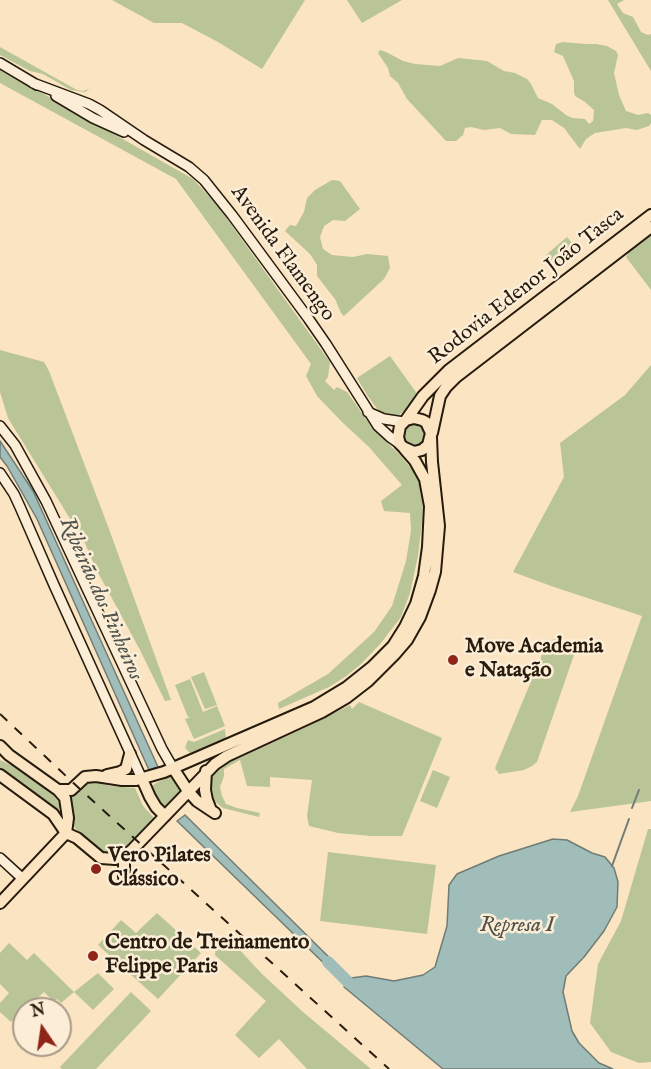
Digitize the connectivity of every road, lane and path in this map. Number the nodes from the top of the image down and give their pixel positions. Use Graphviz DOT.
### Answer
graph roads {
  1 [pos="0,63"];
  2 [pos="651,215"];
  3 [pos="651,227"];
  4 [pos="368,412"];
  5 [pos="405,421"];
  6 [pos="0,426"];
  7 [pos="431,435"];
  8 [pos="402,446"];
  9 [pos="0,473"];
  10 [pos="250,735"];
  11 [pos="0,746"];
  12 [pos="240,750"];
  13 [pos="4,754"];
  14 [pos="130,754"];
  15 [pos="173,768"];
  16 [pos="124,770"];
  17 [pos="206,771"];
  18 [pos="0,775"];
  19 [pos="98,776"];
  20 [pos="139,780"];
  21 [pos="58,790"];
  22 [pos="188,791"];
  23 [pos="176,805"];
  24 [pos="67,807"];
  25 [pos="211,810"];
  26 [pos="53,814"];
  27 [pos="165,816"];
  28 [pos="66,833"];
  29 [pos="131,851"];
  30 [pos="0,858"];
  31 [pos="124,878"];
  32 [pos="23,879"];
  33 [pos="0,903"];
  1 -- 4 [label="street, Avenida Flamengo"];
  2 -- 5 [label="main road, Rodovia Edenor João Tasca"];
  3 -- 7 [label="main road, Rodovia Edenor João Tasca"];
  4 -- 5 [label="street"];
  4 -- 8 [label="street, Avenida Flamengo"];
  5 -- 7 [label="main road"];
  5 -- 8 [label="main road"];
  6 -- 15 [label="street"];
  7 -- 8 [label="main road"];
  7 -- 12 [label="main road, Rodovia Edenor João Tasca"];
  8 -- 10 [label="main road"];
  9 -- 14 [label="street"];
  10 -- 12 [label="main road"];
  10 -- 15 [label="main road"];
  11 -- 13 [label="main road"];
  12 -- 17 [label="main road, Rodovia Edenor João Tasca"];
  13 -- 21 [label="main road"];
  14 -- 16 [label="main road"];
  14 -- 20 [label="street"];
  15 -- 20 [label="main road"];
  15 -- 22 [label="main road"];
  16 -- 19 [label="main road"];
  16 -- 20 [label="main road"];
  17 -- 22 [label="main road, Rodovia Edenor João Tasca"];
  17 -- 25 [label="main road"];
  18 -- 26 [label="main road"];
  19 -- 20 [label="main road"];
  19 -- 21 [label="main road"];
  20 -- 27 [label="main road"];
  21 -- 24 [label="main road"];
  22 -- 23 [label="main road, Rodovia Edenor João Tasca"];
  22 -- 25 [label="main road"];
  23 -- 25 [label="main road"];
  23 -- 27 [label="main road, Rodovia Edenor João Tasca"];
  24 -- 26 [label="main road"];
  24 -- 28 [label="main road"];
  26 -- 28 [label="main road"];
  27 -- 29 [label="main road, Rodovia Edenor João Tasca"];
  28 -- 29 [label="main road"];
  28 -- 32 [label="main road"];
  29 -- 31 [label="main road"];
  30 -- 32 [label="street"];
  32 -- 33 [label="main road"];
}
